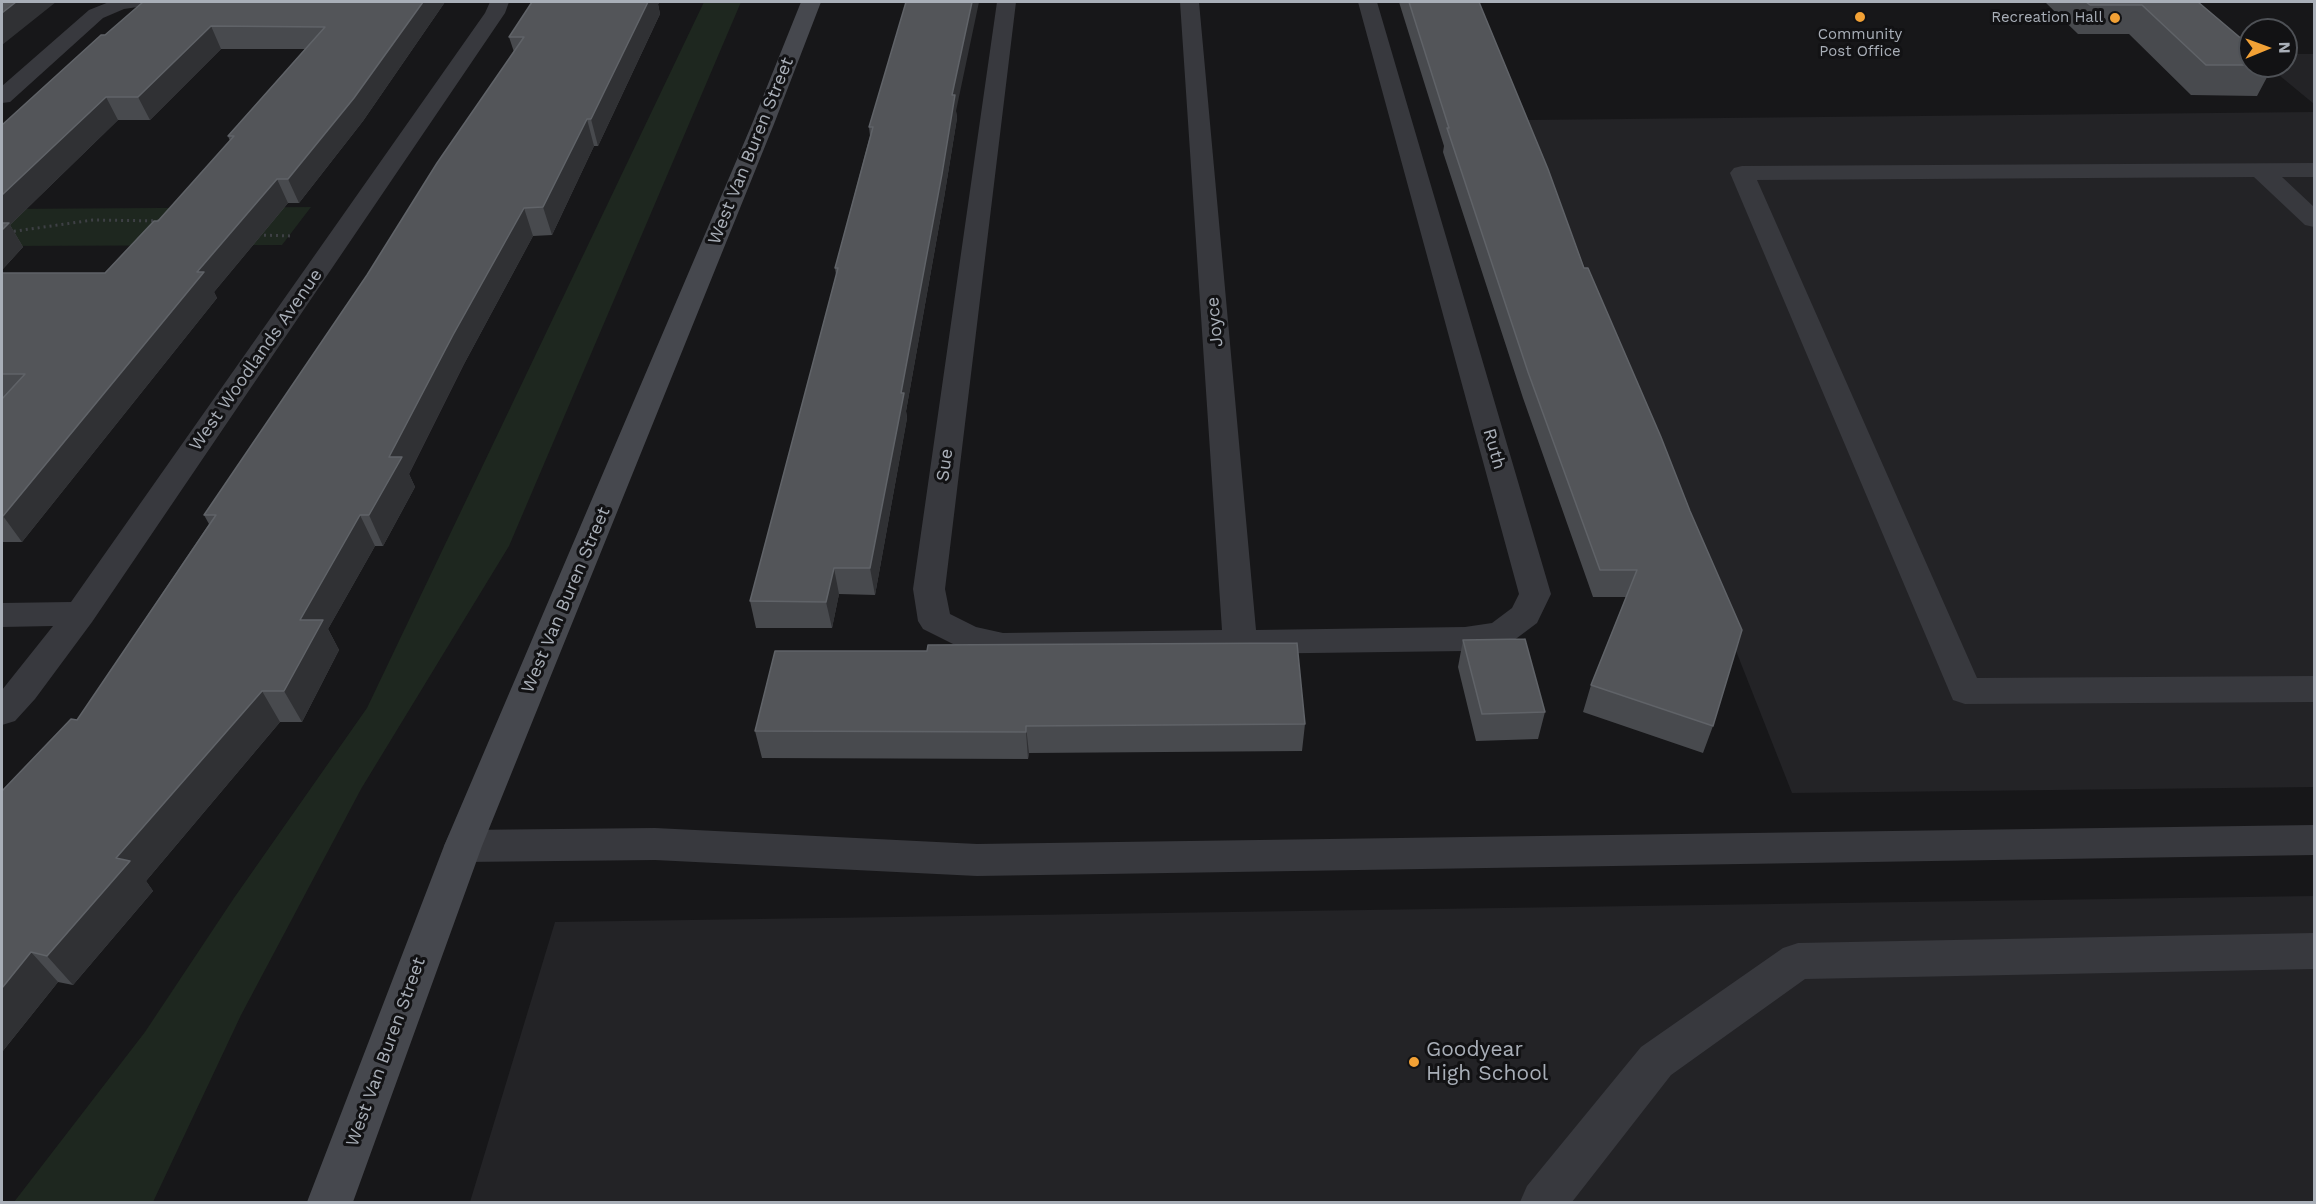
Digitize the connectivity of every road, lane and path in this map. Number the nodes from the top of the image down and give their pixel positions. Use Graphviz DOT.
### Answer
graph roads {
  1 [pos="499,2"];
  2 [pos="811,2"];
  3 [pos="1006,2"];
  4 [pos="1189,2"];
  5 [pos="1368,2"];
  6 [pos="129,3"];
  7 [pos="2,97"];
  8 [pos="2260,170"];
  9 [pos="2314,170"];
  10 [pos="2314,220"];
  11 [pos="167,222"];
  12 [pos="2,232"];
  13 [pos="254,234"];
  14 [pos="341,236"];
  15 [pos="80,614"];
  16 [pos="2,615"];
  17 [pos="1240,642"];
  18 [pos="2314,689"];
  19 [pos="2,711"];
  20 [pos="2314,840"];
  21 [pos="463,846"];
  22 [pos="2314,951"];
  23 [pos="330,1203"];
  24 [pos="1544,1203"];
  1 -- 14 [label="street, West Woodlands Avenue"];
  2 -- 21 [label="main road, West Van Buren Street"];
  3 -- 17 [label="street, Sue"];
  4 -- 17 [label="street, Joyce"];
  5 -- 17 [label="street, Ruth"];
  6 -- 7 [label="street"];
  8 -- 9 [label="street"];
  8 -- 10 [label="street"];
  8 -- 18 [label="street"];
  11 -- 12 [label="path"];
  13 -- 14 [label="path"];
  14 -- 15 [label="street, West Woodlands Avenue"];
  15 -- 16 [label="street"];
  15 -- 19 [label="street, West Woodlands Avenue"];
  20 -- 21 [label="street"];
  21 -- 23 [label="main road, West Van Buren Street"];
  22 -- 24 [label="street"];
}
